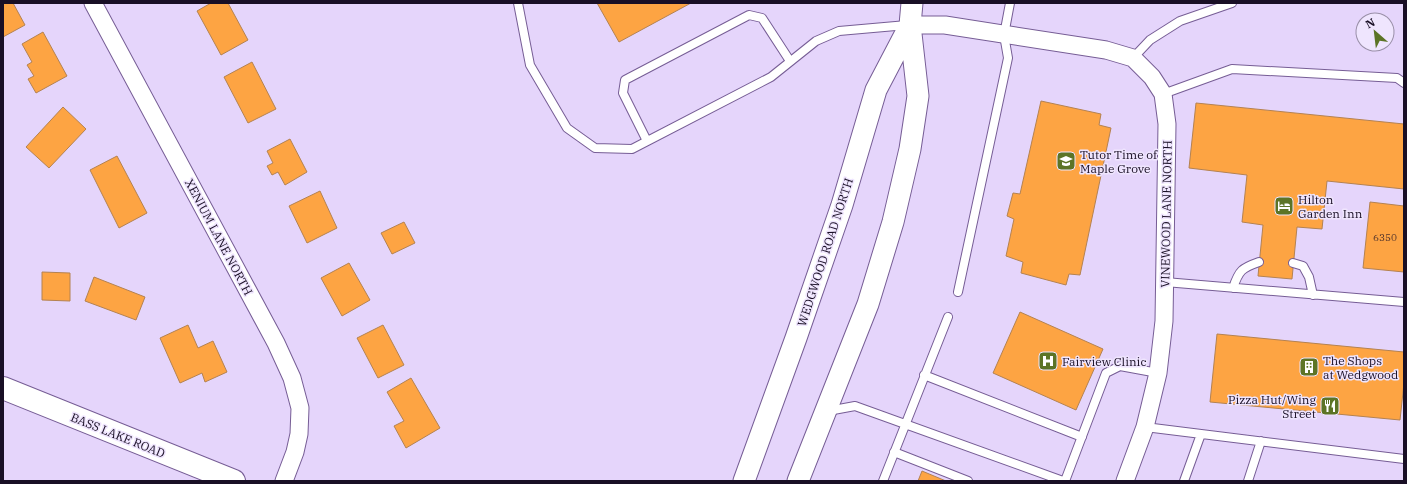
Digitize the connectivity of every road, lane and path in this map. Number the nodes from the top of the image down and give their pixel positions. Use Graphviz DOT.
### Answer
graph roads {
  1 [pos="93,3"];
  2 [pos="518,3"];
  3 [pos="912,3"];
  4 [pos="1010,3"];
  5 [pos="1232,3"];
  6 [pos="910,25"];
  7 [pos="1004,35"];
  8 [pos="1132,58"];
  9 [pos="790,61"];
  10 [pos="1404,83"];
  11 [pos="1163,94"];
  12 [pos="648,141"];
  13 [pos="1259,262"];
  14 [pos="1293,263"];
  15 [pos="1165,282"];
  16 [pos="1233,288"];
  17 [pos="958,292"];
  18 [pos="1313,294"];
  19 [pos="1404,302"];
  20 [pos="948,317"];
  21 [pos="1158,373"];
  22 [pos="924,375"];
  23 [pos="3,388"];
  24 [pos="825,412"];
  25 [pos="905,424"];
  26 [pos="1146,427"];
  27 [pos="1200,434"];
  28 [pos="1082,437"];
  29 [pos="1261,442"];
  30 [pos="894,452"];
  31 [pos="1404,459"];
  32 [pos="234,481"];
  33 [pos="284,481"];
  34 [pos="744,481"];
  35 [pos="798,481"];
  36 [pos="883,481"];
  37 [pos="968,481"];
  38 [pos="1064,481"];
  39 [pos="1126,481"];
  40 [pos="1184,481"];
  41 [pos="1248,481"];
  1 -- 33 [label="street, XENIUM LANE NORTH"];
  2 -- 12 [label="lane"];
  3 -- 6 [label="street, WEDGWOOD ROAD NORTH"];
  4 -- 7 [label="lane"];
  5 -- 8 [label="lane"];
  6 -- 7 [label="street, VINEWOOD LANE NORTH"];
  6 -- 9 [label="lane"];
  6 -- 24 [label="street, WEDGWOOD ROAD NORTH"];
  6 -- 34 [label="street, WEDGWOOD ROAD NORTH"];
  7 -- 8 [label="street, VINEWOOD LANE NORTH"];
  7 -- 17 [label="lane"];
  8 -- 11 [label="street, VINEWOOD LANE NORTH"];
  9 -- 12 [label="lane"];
  9 -- 12 [label="lane"];
  10 -- 11 [label="lane"];
  11 -- 15 [label="street, VINEWOOD LANE NORTH"];
  13 -- 16 [label="lane"];
  14 -- 18 [label="lane"];
  15 -- 16 [label="lane"];
  15 -- 21 [label="street, VINEWOOD LANE NORTH"];
  16 -- 18 [label="lane"];
  18 -- 19 [label="lane"];
  20 -- 22 [label="lane"];
  21 -- 26 [label="street, VINEWOOD LANE NORTH"];
  21 -- 28 [label="lane"];
  22 -- 25 [label="lane"];
  22 -- 28 [label="lane"];
  23 -- 32 [label="main road, BASS LAKE ROAD"];
  24 -- 25 [label="lane"];
  24 -- 35 [label="street, WEDGWOOD ROAD NORTH"];
  25 -- 30 [label="lane"];
  25 -- 38 [label="lane"];
  26 -- 27 [label="lane"];
  26 -- 39 [label="street, VINEWOOD LANE NORTH"];
  27 -- 29 [label="lane"];
  27 -- 40 [label="lane"];
  28 -- 38 [label="lane"];
  29 -- 31 [label="lane"];
  29 -- 41 [label="lane"];
  30 -- 36 [label="lane"];
  30 -- 37 [label="lane"];
}
